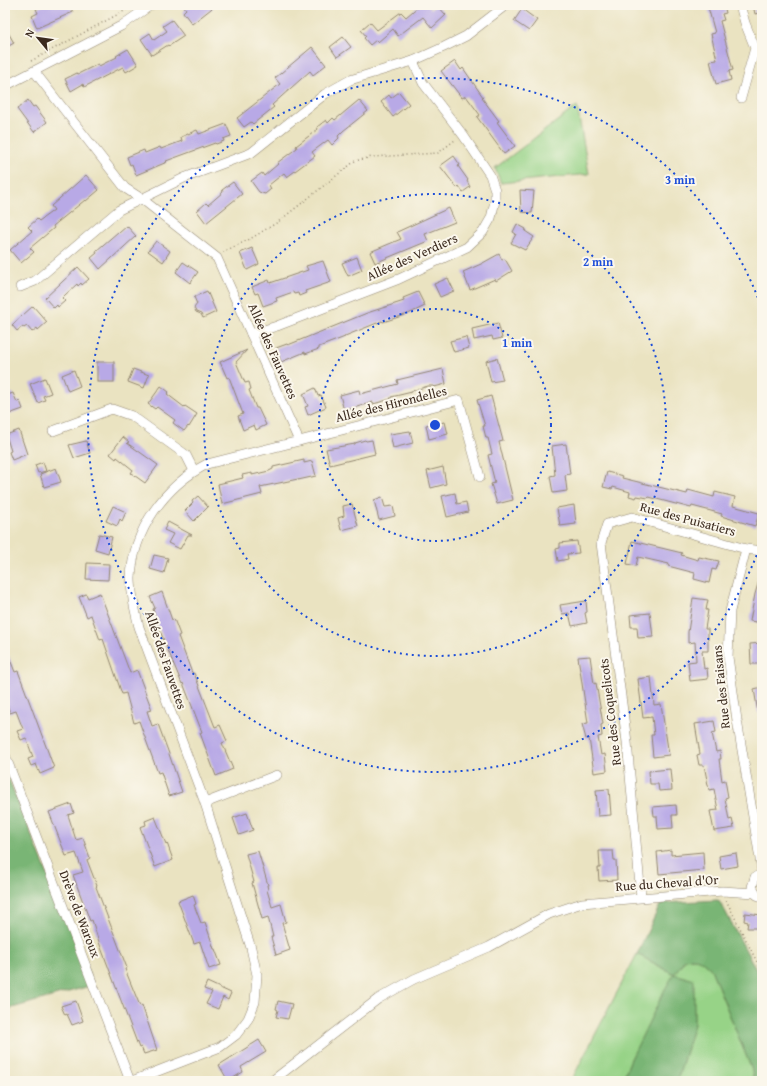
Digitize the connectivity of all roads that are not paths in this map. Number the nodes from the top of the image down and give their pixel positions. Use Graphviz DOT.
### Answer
graph roads {
  1 [pos="151,5"];
  2 [pos="506,5"];
  3 [pos="740,5"];
  4 [pos="758,46"];
  5 [pos="413,61"];
  6 [pos="34,71"];
  7 [pos="5,86"];
  8 [pos="740,98"];
  9 [pos="142,199"];
  10 [pos="20,287"];
  11 [pos="251,334"];
  12 [pos="52,432"];
  13 [pos="299,441"];
  14 [pos="194,471"];
  15 [pos="480,477"];
  16 [pos="607,524"];
  17 [pos="746,549"];
  18 [pos="762,550"];
  19 [pos="5,755"];
  20 [pos="277,775"];
  21 [pos="205,803"];
  22 [pos="762,872"];
  23 [pos="758,895"];
  24 [pos="641,897"];
  25 [pos="131,1081"];
  26 [pos="272,1081"];
  1 -- 6 [label="street"];
  2 -- 5 [label="street"];
  3 -- 4 [label="street"];
  4 -- 8 [label="street"];
  5 -- 9 [label="street"];
  5 -- 11 [label="street, Allée des Verdiers"];
  6 -- 7 [label="street"];
  6 -- 9 [label="street, Allée des Fauvettes"];
  9 -- 10 [label="street"];
  9 -- 11 [label="street, Allée des Fauvettes"];
  11 -- 13 [label="street, Allée des Fauvettes"];
  12 -- 14 [label="street"];
  13 -- 14 [label="street, Allée des Fauvettes"];
  13 -- 15 [label="street, Allée des Hirondelles"];
  14 -- 21 [label="street, Allée des Fauvettes"];
  16 -- 17 [label="street, Rue des Puisatiers"];
  16 -- 24 [label="street, Rue des Coquelicots"];
  17 -- 18 [label="street, Rue des Puisatiers"];
  17 -- 22 [label="street, Rue des Faisans"];
  19 -- 25 [label="street, Drève de Waroux"];
  20 -- 21 [label="street"];
  21 -- 25 [label="street, Allée des Fauvettes"];
  22 -- 23 [label="street"];
  23 -- 24 [label="street, Rue du Cheval d'Or"];
  24 -- 26 [label="street, Rue du Cheval d'Or"];
}
